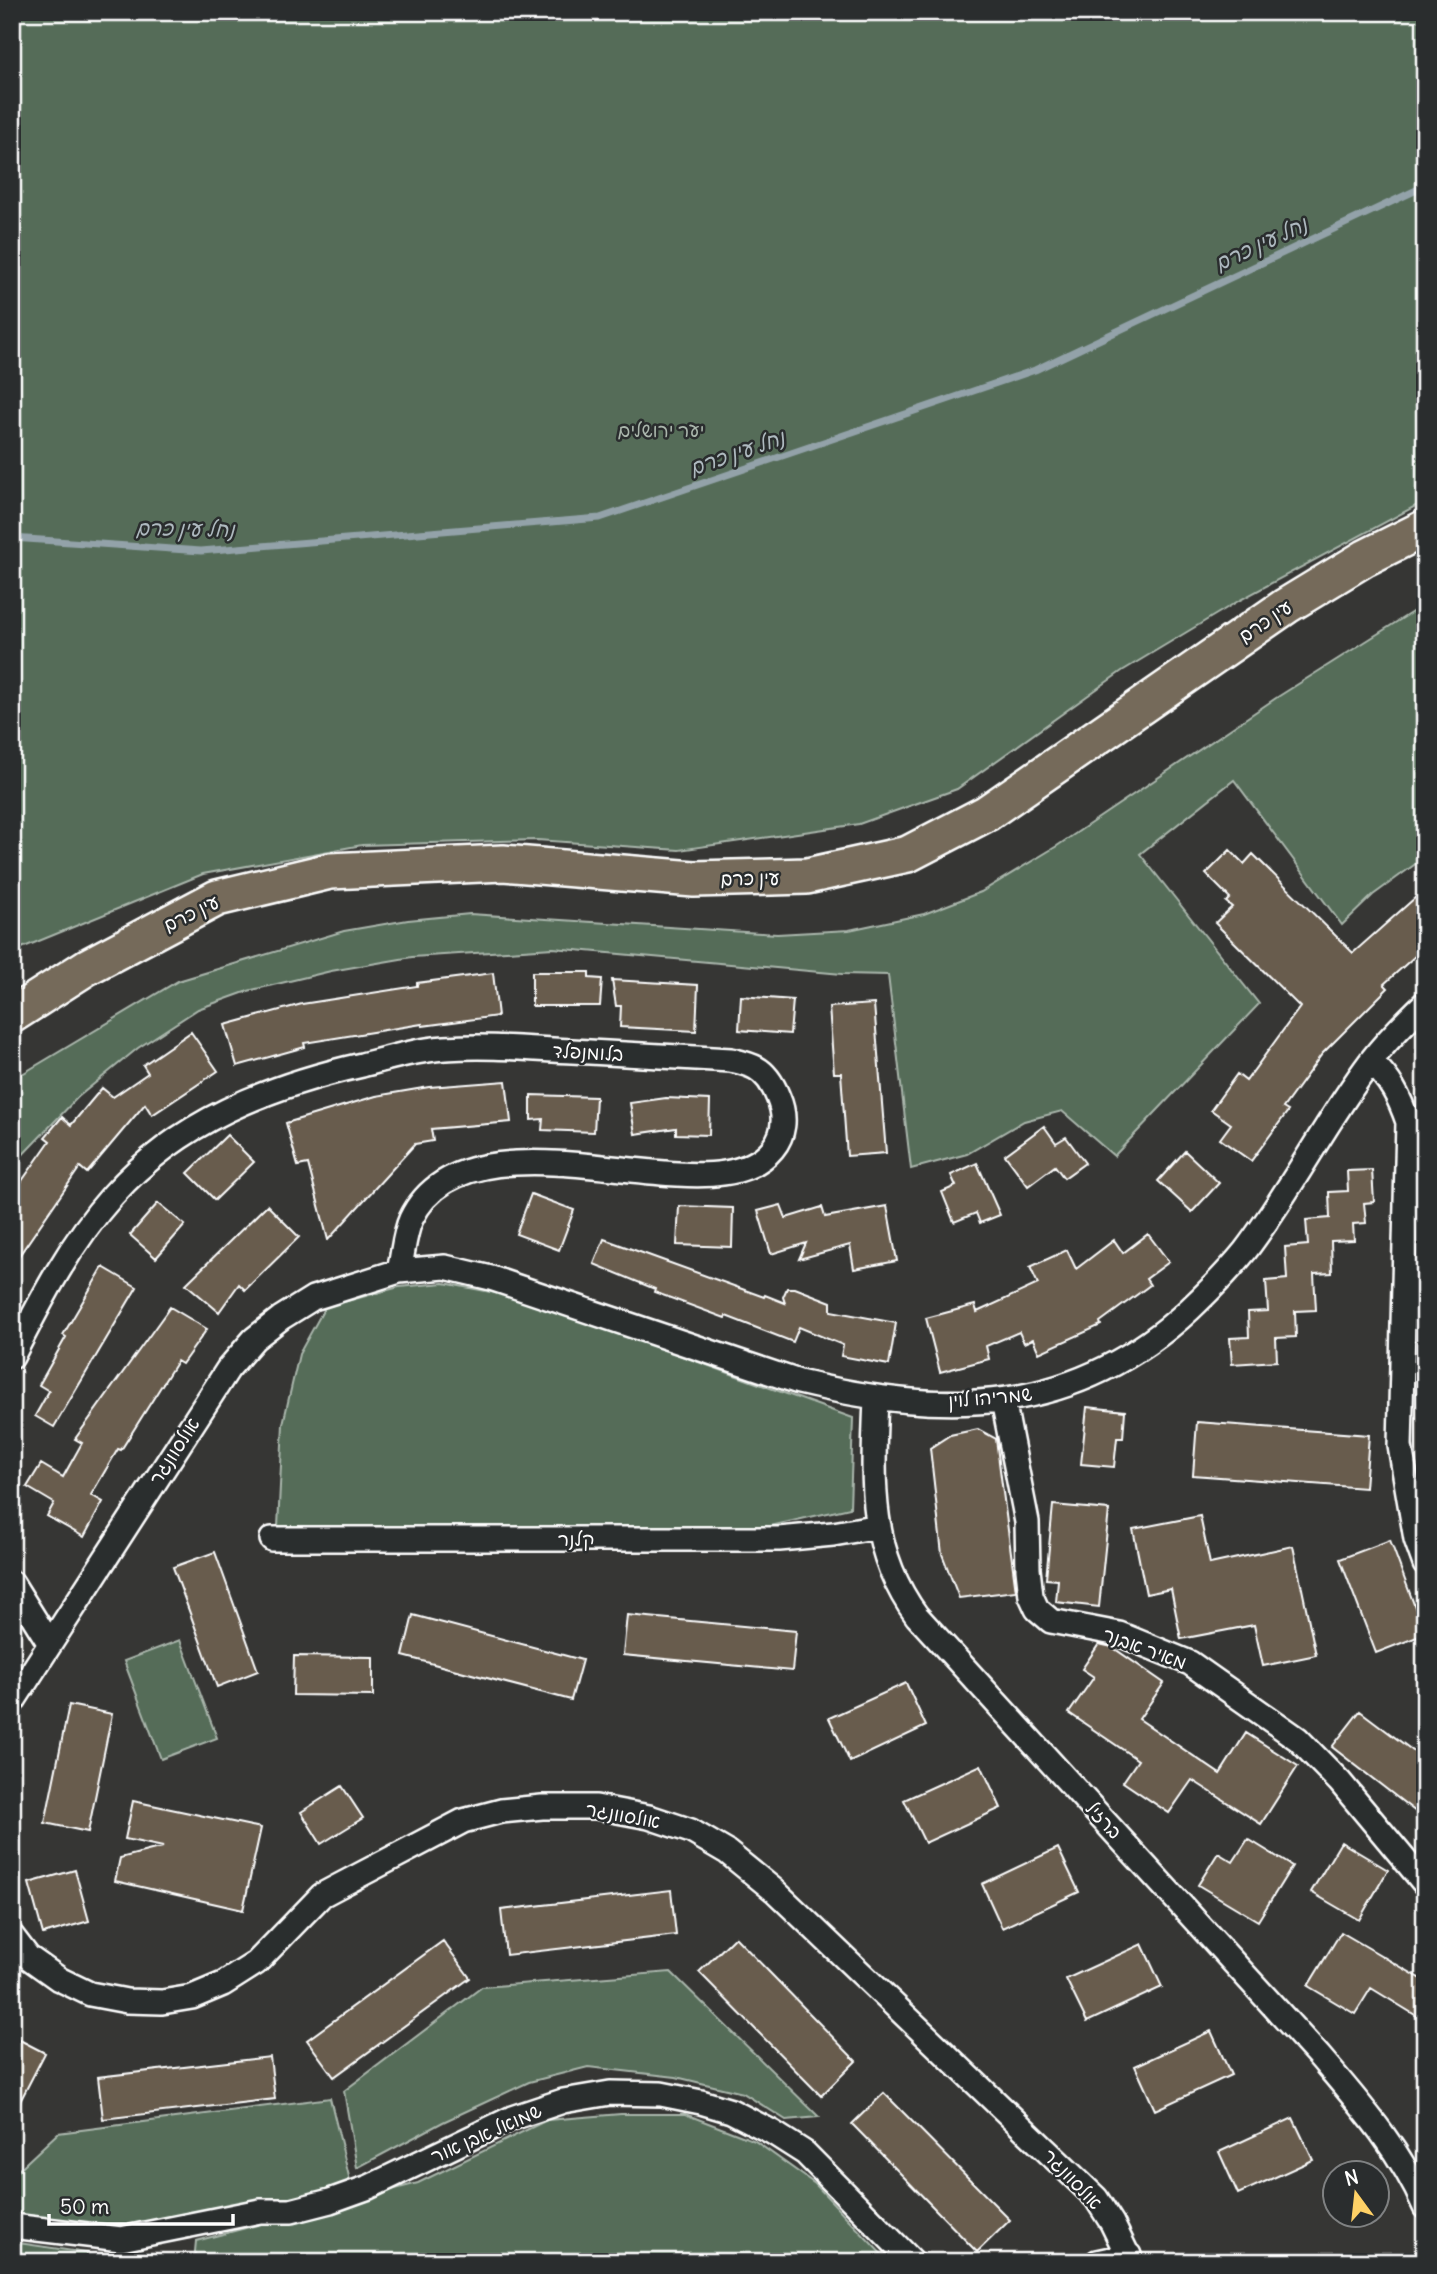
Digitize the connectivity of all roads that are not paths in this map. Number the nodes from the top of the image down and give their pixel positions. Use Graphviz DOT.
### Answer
graph roads {
  1 [pos="1425,528"];
  2 [pos="1425,1003"];
  3 [pos="12,1015"];
  4 [pos="1371,1061"];
  5 [pos="399,1271"];
  6 [pos="12,1357"];
  7 [pos="876,1398"];
  8 [pos="1003,1400"];
  9 [pos="879,1526"];
  10 [pos="272,1539"];
  11 [pos="1425,1564"];
  12 [pos="12,1583"];
  13 [pos="50,1644"];
  14 [pos="12,1703"];
  15 [pos="1425,1884"];
  16 [pos="12,1936"];
  17 [pos="1425,2207"];
  18 [pos="12,2226"];
  19 [pos="1130,2258"];
  20 [pos="913,2262"];
  21 [pos="1097,2262"];
  1 -- 3 [label="main road, עין כרם"];
  2 -- 4 [label="street, שמריהו לוין"];
  4 -- 8 [label="street, שמריהו לוין"];
  4 -- 11 [label="street"];
  5 -- 6 [label="street, בלומנפלד"];
  5 -- 7 [label="street, שמריהו לוין"];
  5 -- 13 [label="street, אולסוונגר"];
  7 -- 8 [label="street, שמריהו לוין"];
  7 -- 9 [label="street, ברזיל"];
  8 -- 15 [label="street, מאיר אבנר"];
  9 -- 10 [label="street, קלנר"];
  9 -- 17 [label="street, ברזיל"];
  12 -- 13 [label="street"];
  13 -- 14 [label="street, אולסוונגר"];
  16 -- 19 [label="street, אולסוונגר"];
  18 -- 20 [label="street, שמואל אבן אור"];
  19 -- 21 [label="street"];
}
